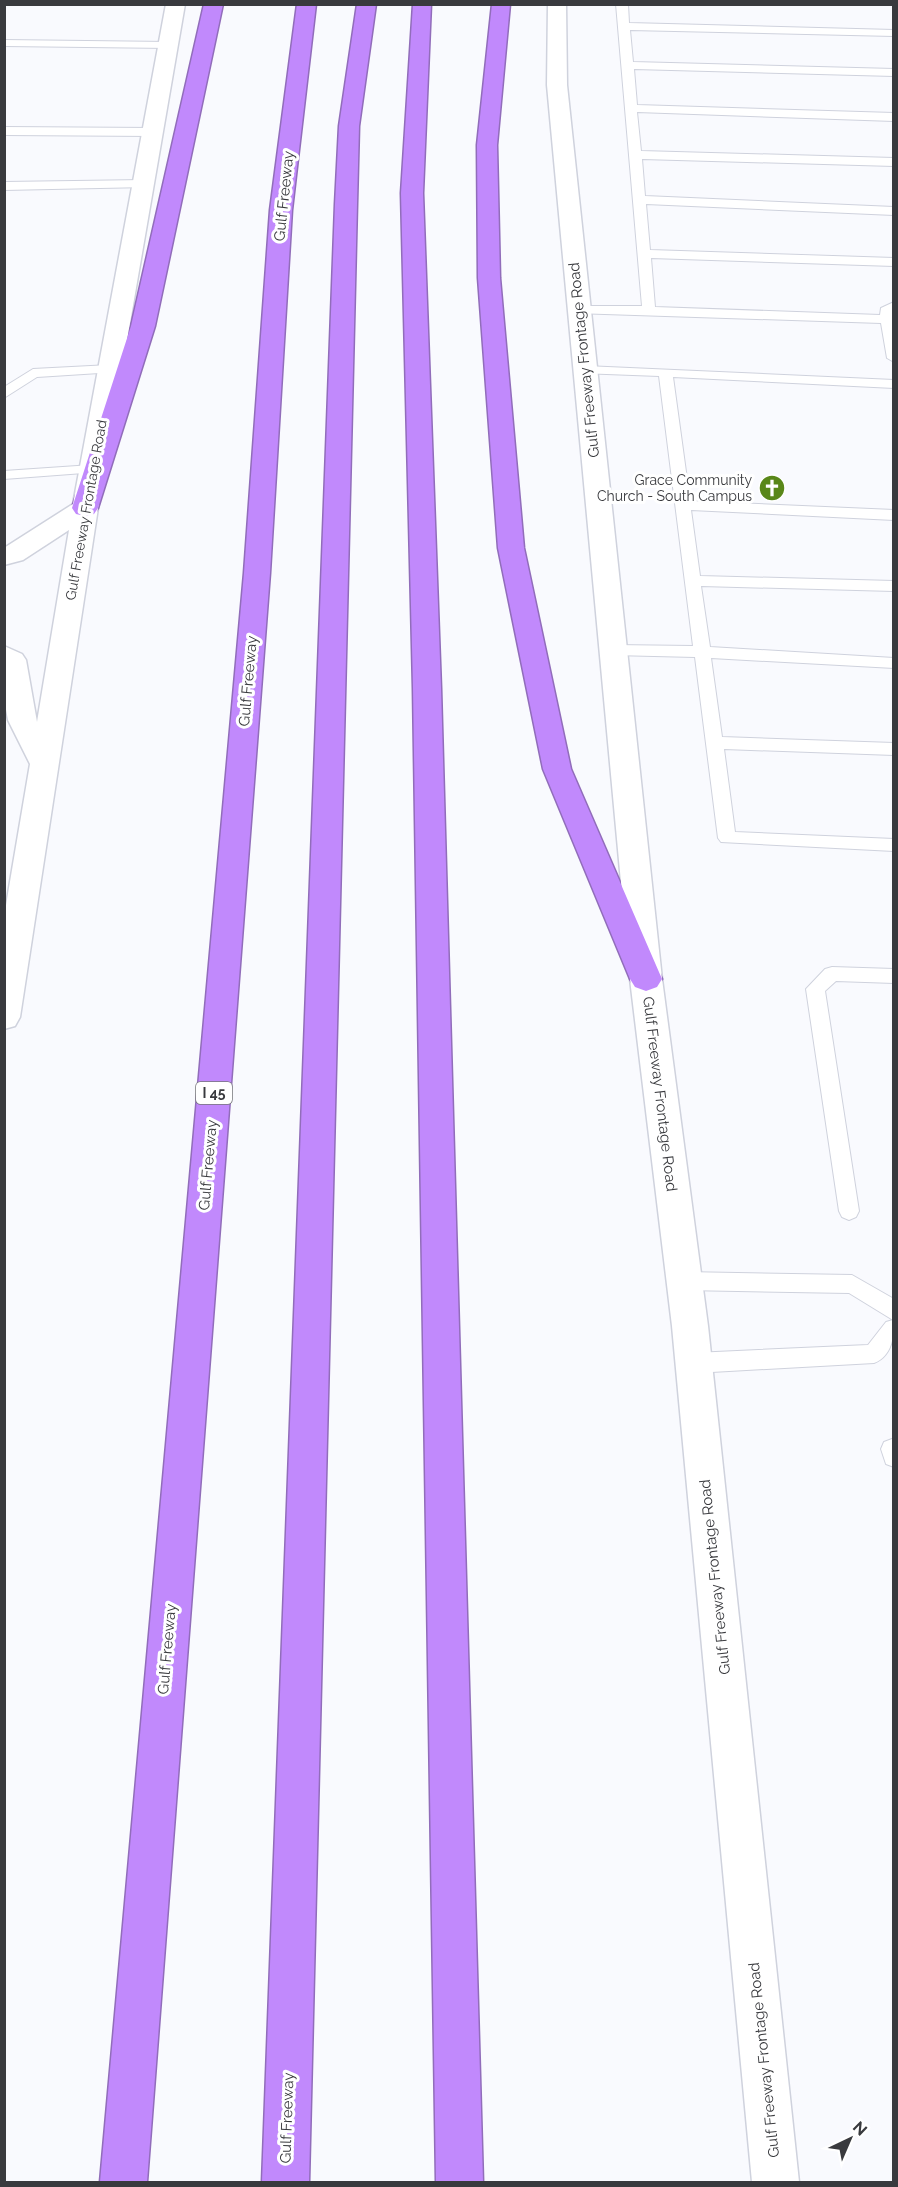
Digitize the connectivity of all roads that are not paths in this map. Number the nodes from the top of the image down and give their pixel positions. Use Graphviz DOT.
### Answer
graph roads {
  1 [pos="176,4"];
  2 [pos="214,4"];
  3 [pos="307,4"];
  4 [pos="367,4"];
  5 [pos="422,4"];
  6 [pos="501,4"];
  7 [pos="557,4"];
  8 [pos="622,4"];
  9 [pos="624,26"];
  10 [pos="894,33"];
  11 [pos="4,43"];
  12 [pos="169,45"];
  13 [pos="627,64"];
  14 [pos="894,73"];
  15 [pos="631,108"];
  16 [pos="894,117"];
  17 [pos="4,131"];
  18 [pos="153,132"];
  19 [pos="636,155"];
  20 [pos="894,162"];
  21 [pos="144,184"];
  22 [pos="4,186"];
  23 [pos="639,200"];
  24 [pos="894,210"];
  25 [pos="645,254"];
  26 [pos="894,262"];
  27 [pos="579,310"];
  28 [pos="650,311"];
  29 [pos="891,313"];
  30 [pos="894,358"];
  31 [pos="110,369"];
  32 [pos="585,370"];
  33 [pos="665,372"];
  34 [pos="894,384"];
  35 [pos="4,394"];
  36 [pos="93,469"];
  37 [pos="4,475"];
  38 [pos="683,505"];
  39 [pos="85,508"];
  40 [pos="894,515"];
  41 [pos="4,557"];
  42 [pos="693,581"];
  43 [pos="894,586"];
  44 [pos="613,650"];
  45 [pos="702,652"];
  46 [pos="4,655"];
  47 [pos="894,663"];
  48 [pos="715,743"];
  49 [pos="894,749"];
  50 [pos="45,765"];
  51 [pos="894,845"];
  52 [pos="894,976"];
  53 [pos="646,979"];
  54 [pos="4,1017"];
  55 [pos="849,1211"];
  56 [pos="684,1281"];
  57 [pos="894,1311"];
  58 [pos="894,1329"];
  59 [pos="694,1364"];
  60 [pos="123,2182"];
  61 [pos="285,2182"];
  62 [pos="460,2182"];
  63 [pos="776,2182"];
  1 -- 12 [label="main road, Gulf Freeway Frontage Road"];
  2 -- 39 [label="highway"];
  3 -- 60 [label="highway, Gulf Freeway / I 45"];
  4 -- 61 [label="highway, Gulf Freeway"];
  5 -- 62 [label="highway"];
  6 -- 53 [label="highway"];
  7 -- 27 [label="main road, Gulf Freeway Frontage Road"];
  8 -- 9 [label="lane"];
  9 -- 10 [label="lane"];
  9 -- 13 [label="lane"];
  11 -- 12 [label="lane"];
  12 -- 18 [label="main road, Gulf Freeway Frontage Road"];
  13 -- 14 [label="lane"];
  13 -- 15 [label="lane"];
  15 -- 16 [label="lane"];
  15 -- 19 [label="lane"];
  17 -- 18 [label="lane"];
  18 -- 21 [label="main road, Gulf Freeway Frontage Road"];
  19 -- 20 [label="lane"];
  19 -- 23 [label="lane"];
  21 -- 22 [label="lane"];
  21 -- 31 [label="main road, Gulf Freeway Frontage Road"];
  23 -- 24 [label="lane"];
  23 -- 25 [label="lane"];
  25 -- 26 [label="lane"];
  25 -- 28 [label="lane"];
  27 -- 28 [label="lane"];
  27 -- 32 [label="main road, Gulf Freeway Frontage Road"];
  28 -- 29 [label="lane"];
  29 -- 30 [label="lane"];
  31 -- 35 [label="lane"];
  31 -- 36 [label="main road, Gulf Freeway Frontage Road"];
  32 -- 33 [label="lane"];
  32 -- 44 [label="main road, Gulf Freeway Frontage Road"];
  33 -- 34 [label="lane"];
  33 -- 38 [label="lane"];
  36 -- 37 [label="lane"];
  36 -- 39 [label="main road, Gulf Freeway Frontage Road"];
  38 -- 40 [label="lane"];
  38 -- 42 [label="lane"];
  39 -- 41 [label="main road"];
  39 -- 50 [label="main road, Gulf Freeway Frontage Road"];
  42 -- 43 [label="lane"];
  42 -- 45 [label="lane"];
  44 -- 45 [label="lane"];
  44 -- 53 [label="main road, Gulf Freeway Frontage Road"];
  45 -- 47 [label="lane"];
  45 -- 48 [label="lane"];
  46 -- 50 [label="main road"];
  48 -- 49 [label="lane"];
  48 -- 51 [label="lane"];
  50 -- 54 [label="main road, Gulf Freeway Frontage Road"];
  52 -- 55 [label="lane"];
  53 -- 56 [label="main road, Gulf Freeway Frontage Road"];
  56 -- 57 [label="lane"];
  56 -- 59 [label="main road, Gulf Freeway Frontage Road"];
  58 -- 59 [label="lane"];
  59 -- 63 [label="main road, Gulf Freeway Frontage Road"];
}
